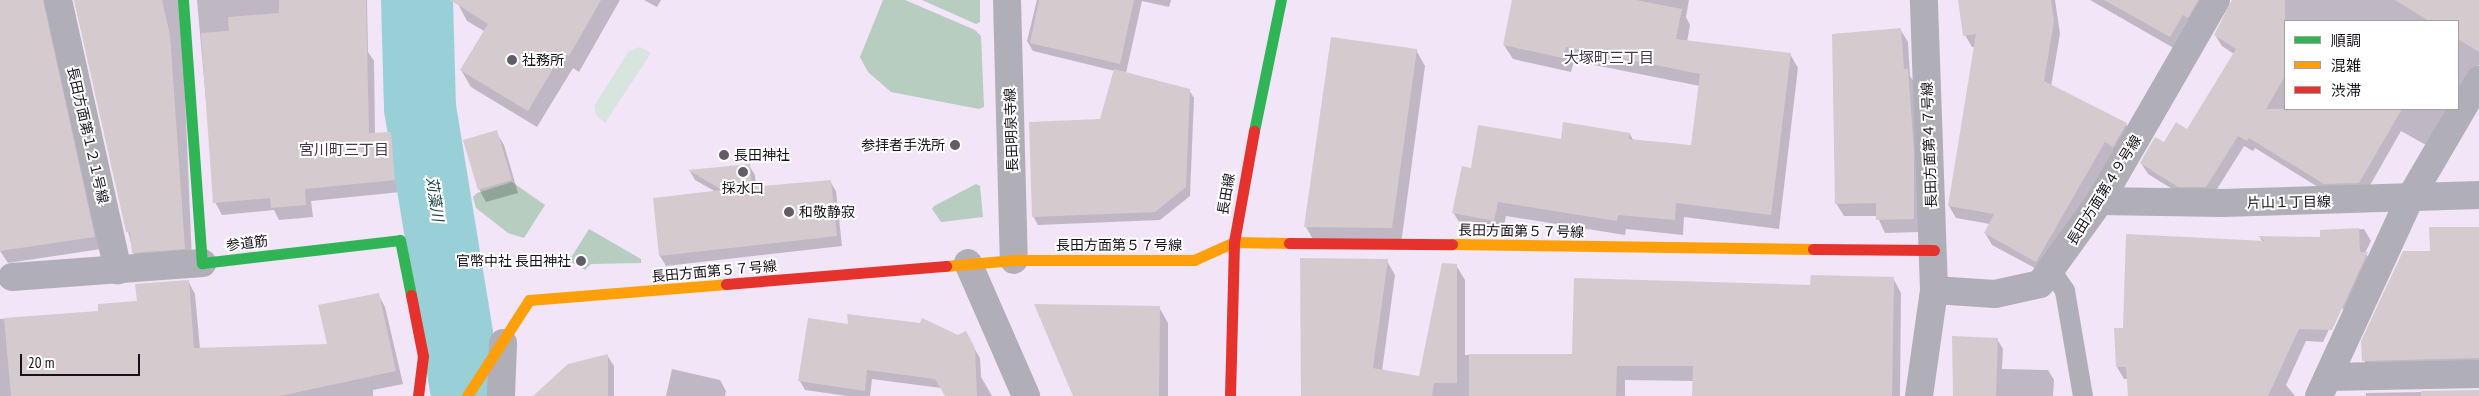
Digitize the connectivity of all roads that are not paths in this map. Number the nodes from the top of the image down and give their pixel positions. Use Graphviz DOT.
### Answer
graph roads {
  1 [pos="58,0"];
  2 [pos="183,0"];
  3 [pos="1007,0"];
  4 [pos="1281,0"];
  5 [pos="1924,0"];
  6 [pos="2216,0"];
  7 [pos="2479,80"];
  8 [pos="2479,195"];
  9 [pos="2409,200"];
  10 [pos="2100,201"];
  11 [pos="1234,242"];
  12 [pos="1934,250"];
  13 [pos="1014,260"];
  14 [pos="202,263"];
  15 [pos="968,263"];
  16 [pos="118,270"];
  17 [pos="2051,270"];
  18 [pos="12,277"];
  19 [pos="1934,290"];
  20 [pos="496,353"];
  21 [pos="2479,374"];
  22 [pos="2324,387"];
  23 [pos="418,396"];
  24 [pos="467,396"];
  25 [pos="502,396"];
  26 [pos="1026,396"];
  27 [pos="1230,396"];
  28 [pos="1919,396"];
  29 [pos="2083,396"];
  1 -- 16 [label="street, 長田方面第１２１号線"];
  2 -- 14 [label="street"];
  3 -- 13 [label="street, 長田明泉寺線"];
  4 -- 11 [label="street, 長田線"];
  5 -- 12 [label="street, 長田方面第４７号線"];
  6 -- 10 [label="street, 長田方面第４９号線"];
  7 -- 9 [label="street"];
  8 -- 9 [label="street, 片山１丁目線"];
  9 -- 10 [label="street, 片山１丁目線"];
  9 -- 22 [label="street"];
  10 -- 17 [label="street, 長田方面第４９号線"];
  11 -- 12 [label="street, 長田方面第５７号線"];
  11 -- 13 [label="street, 長田方面第５７号線"];
  11 -- 27 [label="street, 長田線"];
  12 -- 19 [label="street, 長田方面第４７号線"];
  13 -- 15 [label="street, 長田方面第５７号線"];
  14 -- 16 [label="street"];
  14 -- 23 [label="street, 参道筋"];
  15 -- 20 [label="street, 長田方面第５７号線"];
  15 -- 26 [label="street"];
  16 -- 18 [label="street"];
  17 -- 19 [label="street, 長田方面第４９号線"];
  17 -- 29 [label="lane"];
  19 -- 28 [label="street, 長田方面第４７号線"];
  20 -- 24 [label="street"];
  20 -- 25 [label="street"];
  21 -- 22 [label="street"];
}
